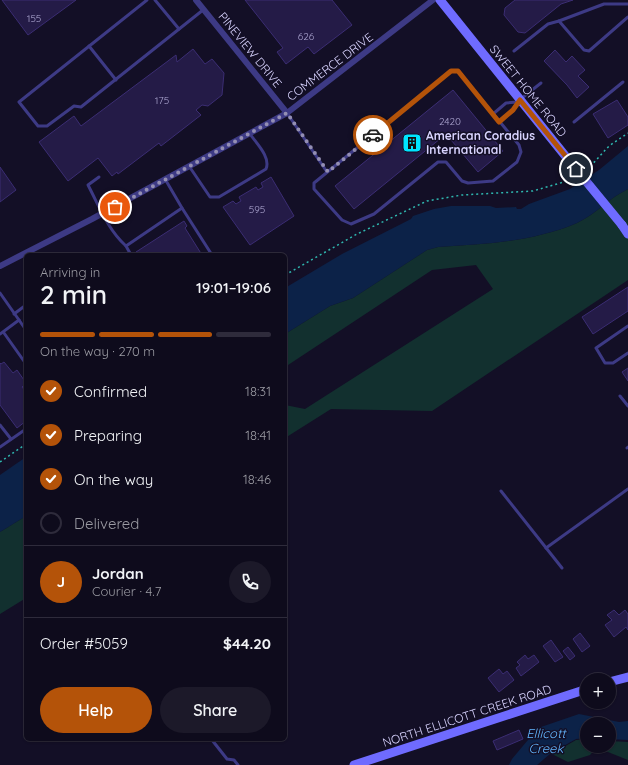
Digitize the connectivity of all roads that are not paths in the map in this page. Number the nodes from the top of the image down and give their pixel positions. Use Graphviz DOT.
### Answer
graph roads {
  1 [pos="147,0"];
  2 [pos="155,0"];
  3 [pos="196,0"];
  4 [pos="433,0"];
  5 [pos="440,0"];
  6 [pos="628,4"];
  7 [pos="203,10"];
  8 [pos="628,17"];
  9 [pos="559,20"];
  10 [pos="179,29"];
  11 [pos="89,46"];
  12 [pos="514,51"];
  13 [pos="116,80"];
  14 [pos="624,82"];
  15 [pos="541,83"];
  16 [pos="518,101"];
  17 [pos="287,113"];
  18 [pos="493,114"];
  19 [pos="499,122"];
  20 [pos="574,122"];
  21 [pos="250,134"];
  22 [pos="189,166"];
  23 [pos="328,172"];
  24 [pos="100,177"];
  25 [pos="165,179"];
  26 [pos="182,208"];
  27 [pos="102,213"];
  28 [pos="628,234"];
  29 [pos="126,246"];
  30 [pos="25,253"];
  31 [pos="131,253"];
  32 [pos="211,253"];
  33 [pos="24,254"];
  34 [pos="0,266"];
  35 [pos="0,294"];
  36 [pos="5,300"];
  37 [pos="0,304"];
  38 [pos="24,306"];
  39 [pos="14,314"];
  40 [pos="19,320"];
  41 [pos="628,326"];
  42 [pos="24,327"];
  43 [pos="2,333"];
  44 [pos="628,353"];
  45 [pos="24,361"];
  46 [pos="620,396"];
  47 [pos="628,406"];
  48 [pos="0,425"];
  49 [pos="24,430"];
  50 [pos="11,439"];
  51 [pos="0,447"];
  52 [pos="628,489"];
  53 [pos="502,491"];
  54 [pos="546,548"];
  55 [pos="562,568"];
  56 [pos="628,676"];
  57 [pos="616,680"];
  58 [pos="580,691"];
  59 [pos="213,741"];
  60 [pos="238,765"];
  61 [pos="354,765"];
  1 -- 11 [label="lane"];
  2 -- 10 [label="lane"];
  3 -- 7 [label="street, PINEVIEW DRIVE"];
  4 -- 17 [label="street, COMMERCE DRIVE"];
  5 -- 16 [label="main road, SWEET HOME ROAD"];
  6 -- 9 [label="lane"];
  7 -- 10 [label="lane"];
  7 -- 17 [label="street, PINEVIEW DRIVE"];
  8 -- 9 [label="lane"];
  9 -- 12 [label="lane"];
  10 -- 13 [label="lane"];
  11 -- 13 [label="lane"];
  11 -- 13 [label="lane"];
  14 -- 20 [label="lane"];
  15 -- 16 [label="lane"];
  16 -- 18 [label="lane"];
  16 -- 19 [label="lane"];
  16 -- 28 [label="main road, SWEET HOME ROAD, bridge"];
  17 -- 21 [label="street, COMMERCE DRIVE"];
  17 -- 23 [label="lane"];
  18 -- 19 [label="lane"];
  18 -- 23 [label="lane"];
  19 -- 23 [label="lane"];
  21 -- 22 [label="street, COMMERCE DRIVE"];
  21 -- 22 [label="lane"];
  22 -- 25 [label="street, COMMERCE DRIVE"];
  24 -- 27 [label="lane"];
  25 -- 26 [label="lane"];
  25 -- 27 [label="street, COMMERCE DRIVE"];
  26 -- 29 [label="lane"];
  26 -- 32 [label="lane"];
  27 -- 29 [label="lane"];
  27 -- 30 [label="street, COMMERCE DRIVE"];
  29 -- 31 [label="lane"];
  33 -- 34 [label="street, COMMERCE DRIVE"];
  35 -- 36 [label="lane"];
  36 -- 37 [label="lane"];
  36 -- 39 [label="lane"];
  38 -- 39 [label="lane"];
  39 -- 40 [label="lane"];
  40 -- 42 [label="lane"];
  40 -- 43 [label="lane"];
  41 -- 44 [label="lane"];
  43 -- 45 [label="lane"];
  46 -- 47 [label="lane"];
  48 -- 50 [label="lane"];
  49 -- 50 [label="lane"];
  50 -- 51 [label="lane"];
  52 -- 54 [label="lane"];
  53 -- 54 [label="lane"];
  54 -- 55 [label="lane"];
  56 -- 57 [label="main road"];
  58 -- 61 [label="main road, NORTH ELLICOTT CREEK ROAD"];
  59 -- 60 [label="lane"];
}
